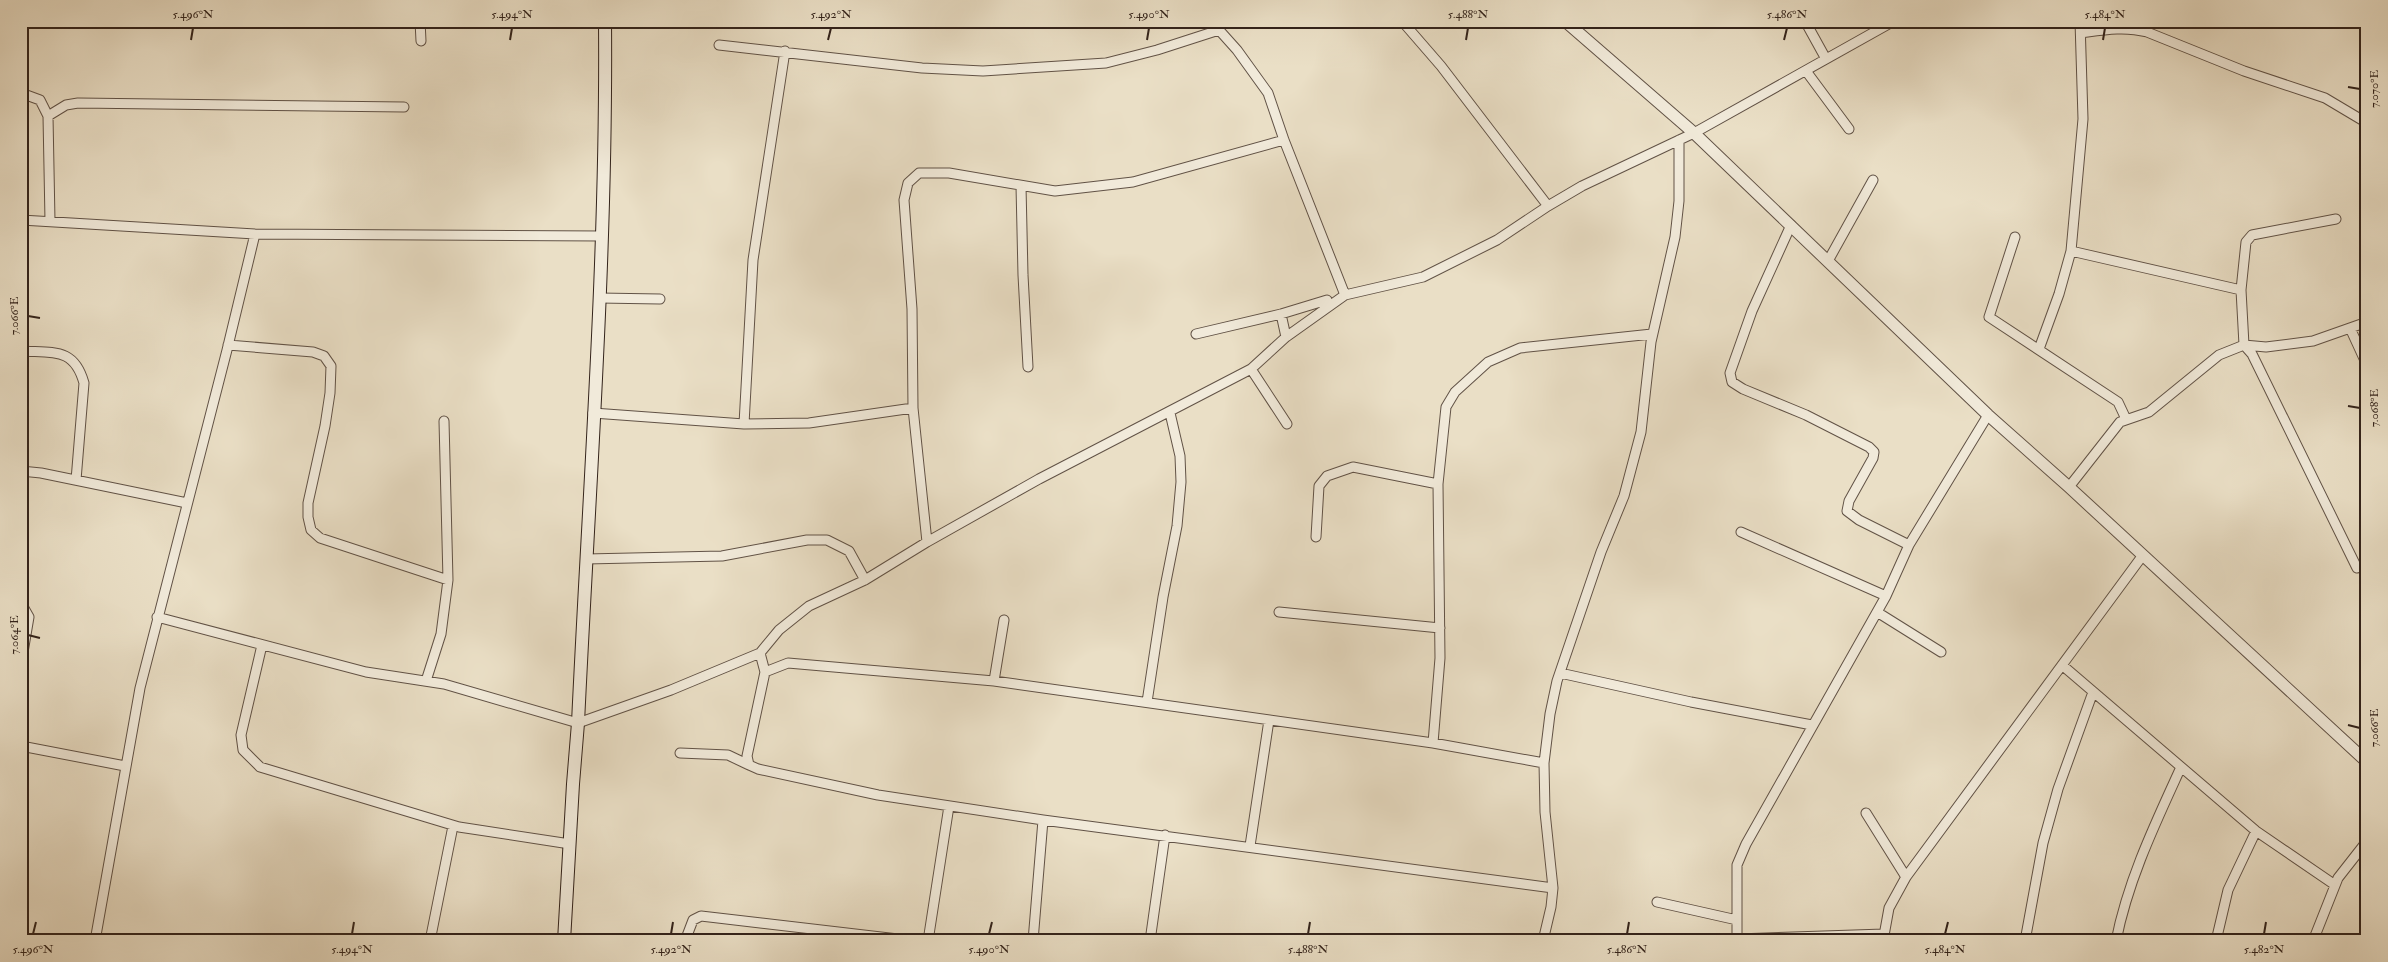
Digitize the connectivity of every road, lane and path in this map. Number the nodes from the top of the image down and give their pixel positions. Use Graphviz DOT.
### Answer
graph roads {
  1 [pos="420,21"];
  2 [pos="605,21"];
  3 [pos="1211,21"];
  4 [pos="1402,21"];
  5 [pos="1565,21"];
  6 [pos="1805,21"];
  7 [pos="1894,21"];
  8 [pos="2080,21"];
  9 [pos="1219,30"];
  10 [pos="2081,33"];
  11 [pos="421,41"];
  12 [pos="719,45"];
  13 [pos="785,51"];
  14 [pos="1826,59"];
  15 [pos="1806,70"];
  16 [pos="21,93"];
  17 [pos="404,107"];
  18 [pos="48,116"];
  19 [pos="2367,123"];
  20 [pos="1849,128"];
  21 [pos="1694,132"];
  22 [pos="1284,140"];
  23 [pos="1679,140"];
  24 [pos="1873,180"];
  25 [pos="1021,186"];
  26 [pos="1548,206"];
  27 [pos="2336,219"];
  28 [pos="21,220"];
  29 [pos="50,222"];
  30 [pos="1791,225"];
  31 [pos="255,234"];
  32 [pos="602,236"];
  33 [pos="2015,237"];
  34 [pos="2071,251"];
  35 [pos="1828,261"];
  36 [pos="2241,290"];
  37 [pos="1345,295"];
  38 [pos="599,298"];
  39 [pos="660,299"];
  40 [pos="1326,300"];
  41 [pos="1281,314"];
  42 [pos="2367,322"];
  43 [pos="2350,328"];
  44 [pos="1196,334"];
  45 [pos="1652,334"];
  46 [pos="1286,338"];
  47 [pos="228,345"];
  48 [pos="2244,345"];
  49 [pos="2039,349"];
  50 [pos="21,351"];
  51 [pos="2367,365"];
  52 [pos="1028,367"];
  53 [pos="1251,369"];
  54 [pos="913,408"];
  55 [pos="593,413"];
  56 [pos="1170,413"];
  57 [pos="1988,415"];
  58 [pos="2126,419"];
  59 [pos="444,422"];
  60 [pos="744,424"];
  61 [pos="1287,424"];
  62 [pos="21,471"];
  63 [pos="76,480"];
  64 [pos="1438,484"];
  65 [pos="2069,487"];
  66 [pos="188,503"];
  67 [pos="1741,532"];
  68 [pos="1316,537"];
  69 [pos="926,542"];
  70 [pos="1909,545"];
  71 [pos="2143,555"];
  72 [pos="586,559"];
  73 [pos="2357,568"];
  74 [pos="448,580"];
  75 [pos="865,580"];
  76 [pos="1886,596"];
  77 [pos="21,603"];
  78 [pos="1279,612"];
  79 [pos="1877,612"];
  80 [pos="157,617"];
  81 [pos="1004,620"];
  82 [pos="1440,628"];
  83 [pos="262,645"];
  84 [pos="1941,652"];
  85 [pos="760,653"];
  86 [pos="21,664"];
  87 [pos="2062,665"];
  88 [pos="765,672"];
  89 [pos="1560,673"];
  90 [pos="994,681"];
  91 [pos="426,682"];
  92 [pos="2093,692"];
  93 [pos="1147,702"];
  94 [pos="1269,720"];
  95 [pos="578,723"];
  96 [pos="1812,725"];
  97 [pos="1433,743"];
  98 [pos="21,746"];
  99 [pos="680,753"];
  100 [pos="1544,762"];
  101 [pos="2367,762"];
  102 [pos="749,764"];
  103 [pos="126,766"];
  104 [pos="2181,767"];
  105 [pos="949,806"];
  106 [pos="1866,812"];
  107 [pos="1043,820"];
  108 [pos="453,826"];
  109 [pos="2256,831"];
  110 [pos="1165,835"];
  111 [pos="2367,841"];
  112 [pos="570,844"];
  113 [pos="1250,846"];
  114 [pos="1906,877"];
  115 [pos="2336,885"];
  116 [pos="1553,888"];
  117 [pos="1657,902"];
  118 [pos="1737,920"];
  119 [pos="1883,937"];
  120 [pos="1737,940"];
  121 [pos="95,941"];
  122 [pos="430,941"];
  123 [pos="564,941"];
  124 [pos="685,941"];
  125 [pos="915,941"];
  126 [pos="928,941"];
  127 [pos="1033,941"];
  128 [pos="1150,941"];
  129 [pos="1543,941"];
  130 [pos="2025,941"];
  131 [pos="2116,941"];
  132 [pos="2216,941"];
  133 [pos="2314,941"];
  1 -- 11 [label="street"];
  2 -- 32 [label="main road"];
  3 -- 9 [label="street"];
  4 -- 26 [label="street"];
  5 -- 21 [label="street"];
  6 -- 14 [label="street"];
  7 -- 14 [label="street"];
  8 -- 10 [label="street"];
  9 -- 13 [label="street"];
  9 -- 22 [label="street"];
  10 -- 19 [label="street"];
  10 -- 34 [label="street"];
  12 -- 13 [label="street"];
  13 -- 60 [label="street"];
  14 -- 15 [label="street"];
  15 -- 20 [label="street"];
  15 -- 21 [label="street"];
  16 -- 18 [label="street"];
  17 -- 18 [label="street"];
  18 -- 29 [label="street"];
  21 -- 23 [label="street"];
  21 -- 30 [label="street"];
  22 -- 25 [label="street"];
  22 -- 37 [label="street"];
  23 -- 26 [label="street"];
  23 -- 45 [label="street"];
  24 -- 35 [label="street"];
  25 -- 52 [label="street"];
  25 -- 54 [label="street"];
  26 -- 37 [label="street"];
  27 -- 36 [label="street"];
  28 -- 29 [label="street"];
  29 -- 31 [label="street"];
  30 -- 35 [label="street"];
  30 -- 70 [label="street"];
  31 -- 32 [label="street"];
  31 -- 47 [label="street"];
  32 -- 38 [label="main road"];
  33 -- 49 [label="street"];
  34 -- 36 [label="street"];
  34 -- 49 [label="street"];
  35 -- 57 [label="street"];
  36 -- 48 [label="street"];
  37 -- 46 [label="street"];
  38 -- 39 [label="street"];
  38 -- 55 [label="main road"];
  40 -- 41 [label="street"];
  41 -- 44 [label="street"];
  41 -- 46 [label="street"];
  42 -- 43 [label="street"];
  43 -- 48 [label="street"];
  43 -- 51 [label="street"];
  45 -- 64 [label="street"];
  45 -- 89 [label="street"];
  46 -- 53 [label="street"];
  47 -- 66 [label="street"];
  47 -- 74 [label="street"];
  48 -- 58 [label="street"];
  48 -- 73 [label="street"];
  49 -- 58 [label="street"];
  50 -- 63 [label="street"];
  53 -- 56 [label="street"];
  53 -- 61 [label="street"];
  54 -- 60 [label="street"];
  54 -- 69 [label="street"];
  55 -- 60 [label="street"];
  55 -- 72 [label="main road"];
  56 -- 69 [label="street"];
  56 -- 93 [label="street"];
  57 -- 65 [label="street"];
  57 -- 70 [label="street"];
  58 -- 65 [label="street"];
  59 -- 74 [label="street"];
  62 -- 63 [label="street"];
  63 -- 66 [label="street"];
  64 -- 68 [label="street"];
  64 -- 82 [label="street"];
  65 -- 71 [label="street"];
  66 -- 80 [label="street"];
  67 -- 76 [label="street"];
  69 -- 75 [label="street"];
  70 -- 76 [label="street"];
  71 -- 87 [label="street"];
  71 -- 101 [label="street"];
  72 -- 75 [label="street"];
  72 -- 95 [label="main road"];
  74 -- 91 [label="street"];
  75 -- 85 [label="street"];
  76 -- 79 [label="street"];
  77 -- 86 [label="street"];
  78 -- 82 [label="street"];
  79 -- 84 [label="street"];
  79 -- 96 [label="street"];
  80 -- 83 [label="street"];
  80 -- 103 [label="street"];
  81 -- 90 [label="street"];
  82 -- 97 [label="street"];
  83 -- 91 [label="street"];
  83 -- 108 [label="street"];
  85 -- 88 [label="street"];
  85 -- 95 [label="street"];
  87 -- 92 [label="street"];
  87 -- 114 [label="street"];
  88 -- 90 [label="street"];
  88 -- 102 [label="street"];
  89 -- 96 [label="street"];
  89 -- 100 [label="street"];
  90 -- 93 [label="street"];
  91 -- 95 [label="street"];
  92 -- 104 [label="street"];
  92 -- 130 [label="street"];
  93 -- 94 [label="street"];
  94 -- 97 [label="street"];
  94 -- 113 [label="street"];
  95 -- 112 [label="main road"];
  96 -- 118 [label="street"];
  97 -- 100 [label="street"];
  98 -- 103 [label="street"];
  99 -- 102 [label="street"];
  100 -- 116 [label="street"];
  102 -- 105 [label="street"];
  103 -- 121 [label="street"];
  104 -- 109 [label="street"];
  104 -- 131 [label="street"];
  105 -- 107 [label="street"];
  105 -- 126 [label="street"];
  106 -- 114 [label="street"];
  107 -- 110 [label="street"];
  107 -- 127 [label="street"];
  108 -- 112 [label="street"];
  108 -- 122 [label="street"];
  109 -- 115 [label="street"];
  109 -- 132 [label="street"];
  110 -- 113 [label="street"];
  110 -- 128 [label="street"];
  111 -- 115 [label="street"];
  112 -- 123 [label="main road"];
  113 -- 116 [label="street"];
  114 -- 119 [label="street"];
  115 -- 133 [label="street"];
  116 -- 129 [label="street"];
  117 -- 118 [label="street"];
  118 -- 120 [label="street"];
  119 -- 120 [label="street"];
  124 -- 125 [label="street"];
}
